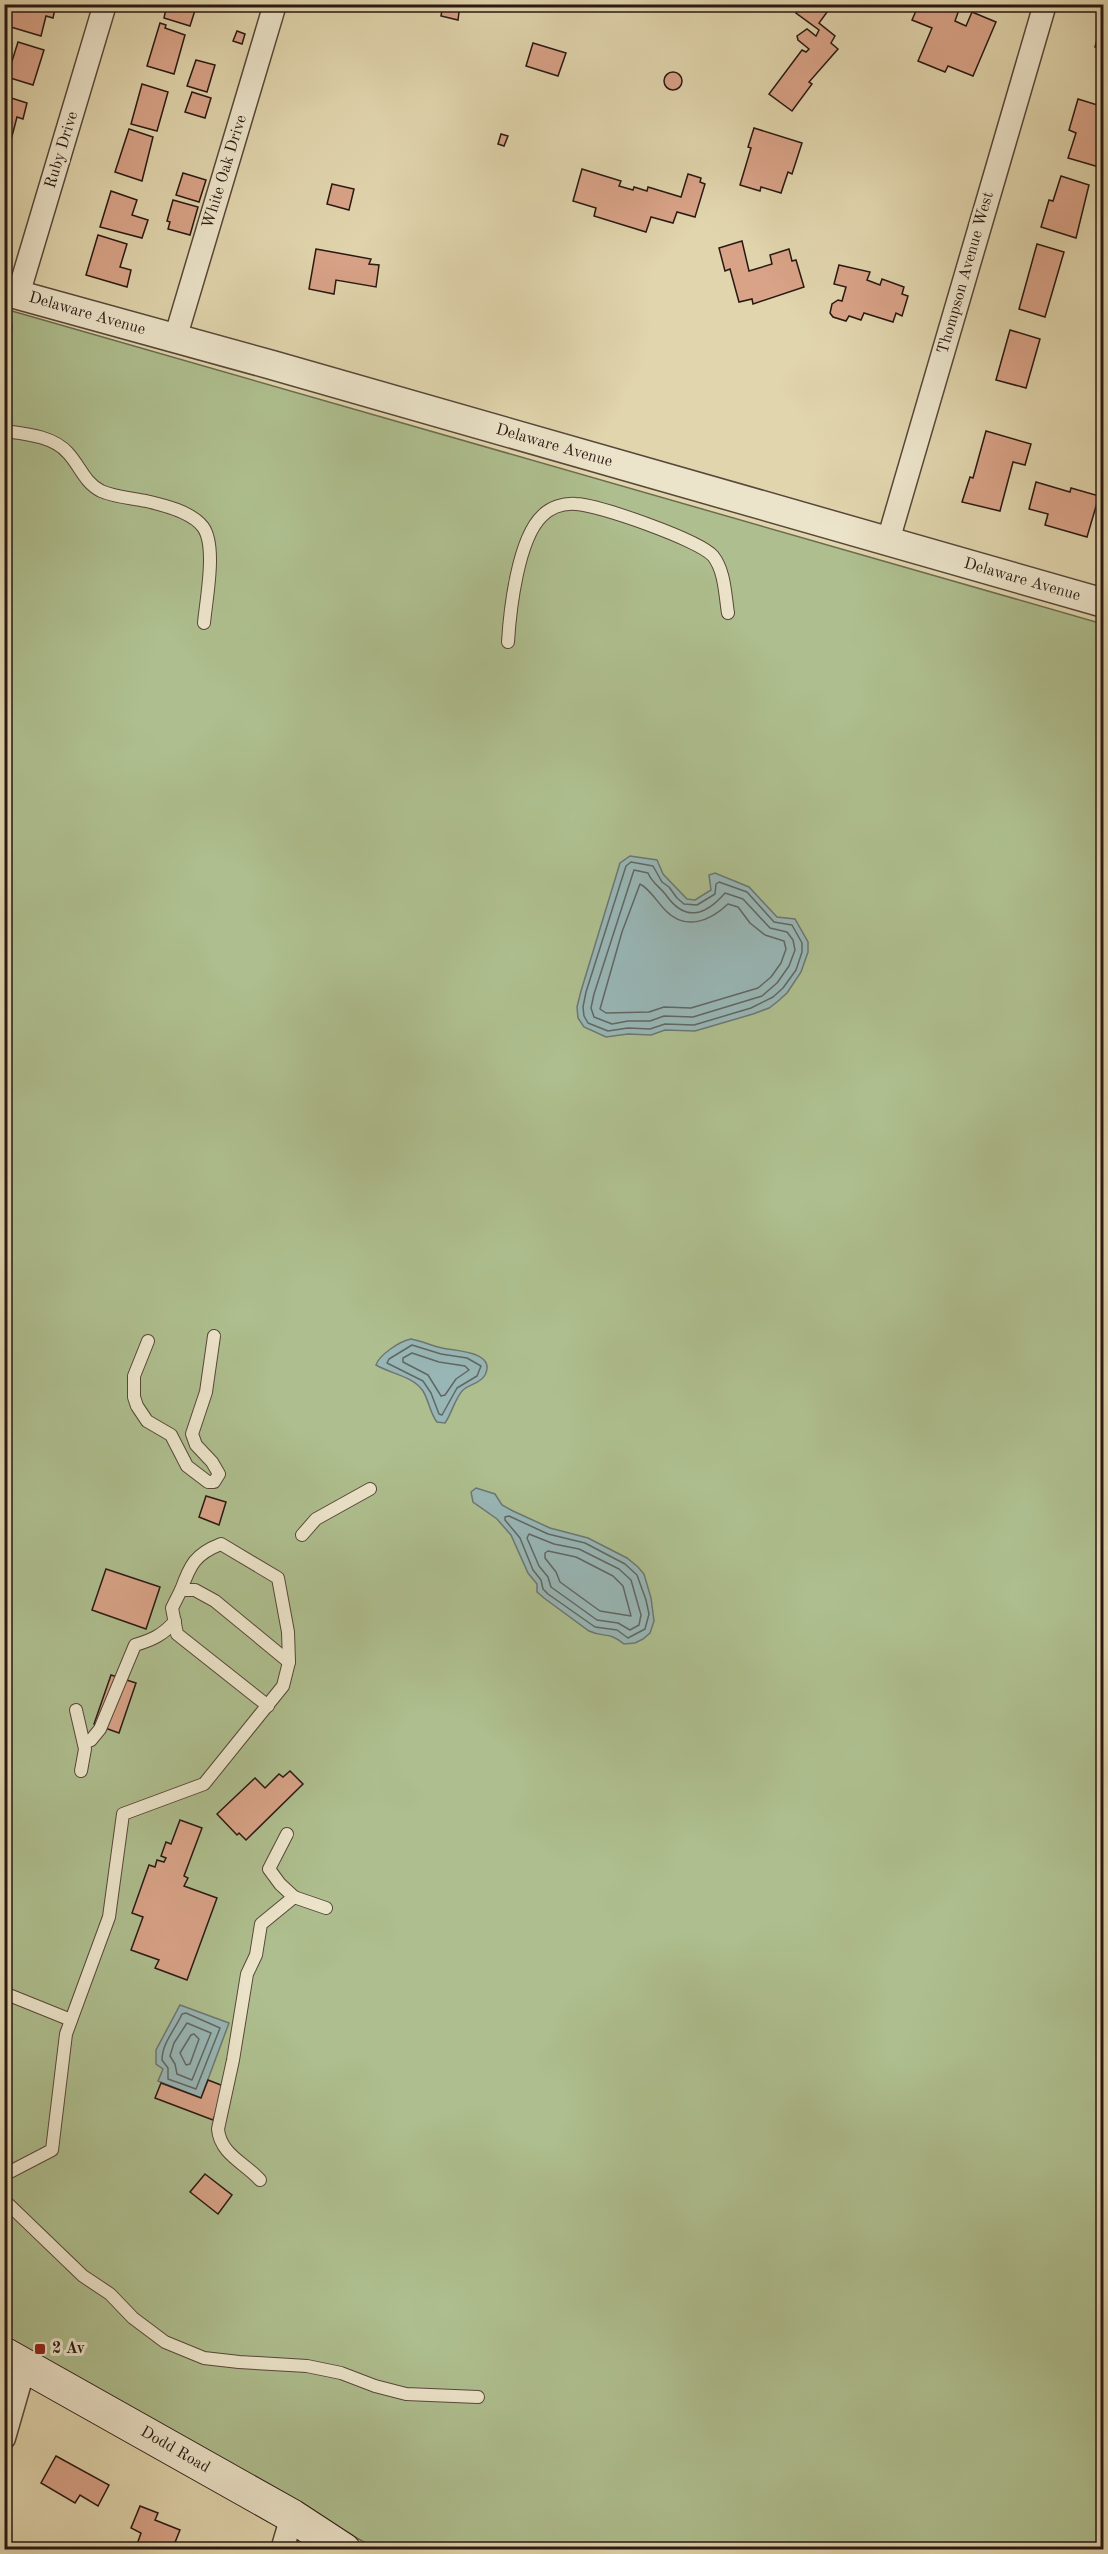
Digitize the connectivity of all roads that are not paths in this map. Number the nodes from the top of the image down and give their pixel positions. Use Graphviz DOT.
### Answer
graph roads {
  1 [pos="105,4"];
  2 [pos="275,4"];
  3 [pos="1045,4"];
  4 [pos="11,293"];
  5 [pos="175,339"];
  6 [pos="10,432"];
  7 [pos="888,541"];
  8 [pos="1104,603"];
  9 [pos="728,613"];
  10 [pos="204,623"];
  11 [pos="508,642"];
  12 [pos="214,1336"];
  13 [pos="148,1341"];
  14 [pos="171,1436"];
  15 [pos="196,1445"];
  16 [pos="370,1489"];
  17 [pos="302,1534"];
  18 [pos="181,1590"];
  19 [pos="175,1621"];
  20 [pos="289,1662"];
  21 [pos="268,1706"];
  22 [pos="76,1710"];
  23 [pos="84,1743"];
  24 [pos="81,1771"];
  25 [pos="286,1834"];
  26 [pos="294,1896"];
  27 [pos="326,1908"];
  28 [pos="4,1993"];
  29 [pos="71,2020"];
  30 [pos="4,2175"];
  31 [pos="260,2180"];
  32 [pos="4,2200"];
  33 [pos="15,2360"];
  34 [pos="478,2397"];
  35 [pos="4,2438"];
  36 [pos="292,2516"];
  37 [pos="282,2550"];
  38 [pos="344,2550"];
  1 -- 4 [label="street, Ruby Drive"];
  2 -- 5 [label="street, White Oak Drive"];
  3 -- 7 [label="street, Thompson Avenue West"];
  4 -- 5 [label="street, Delaware Avenue"];
  5 -- 7 [label="street, Delaware Avenue"];
  6 -- 10 [label="lane"];
  7 -- 8 [label="street, Delaware Avenue"];
  9 -- 11 [label="lane"];
  12 -- 15 [label="lane"];
  13 -- 14 [label="lane"];
  14 -- 15 [label="lane"];
  14 -- 15 [label="lane"];
  16 -- 17 [label="lane"];
  18 -- 19 [label="lane"];
  18 -- 20 [label="lane"];
  18 -- 20 [label="lane"];
  19 -- 21 [label="lane"];
  19 -- 23 [label="lane"];
  20 -- 21 [label="lane"];
  21 -- 29 [label="lane"];
  22 -- 23 [label="lane"];
  23 -- 24 [label="lane"];
  25 -- 26 [label="lane"];
  26 -- 27 [label="lane"];
  26 -- 31 [label="lane"];
  28 -- 29 [label="lane"];
  29 -- 30 [label="lane"];
  32 -- 34 [label="lane"];
  33 -- 35 [label="street"];
  33 -- 36 [label="main road, Dodd Road"];
  36 -- 37 [label="street"];
  36 -- 38 [label="main road, Dodd Road"];
}
